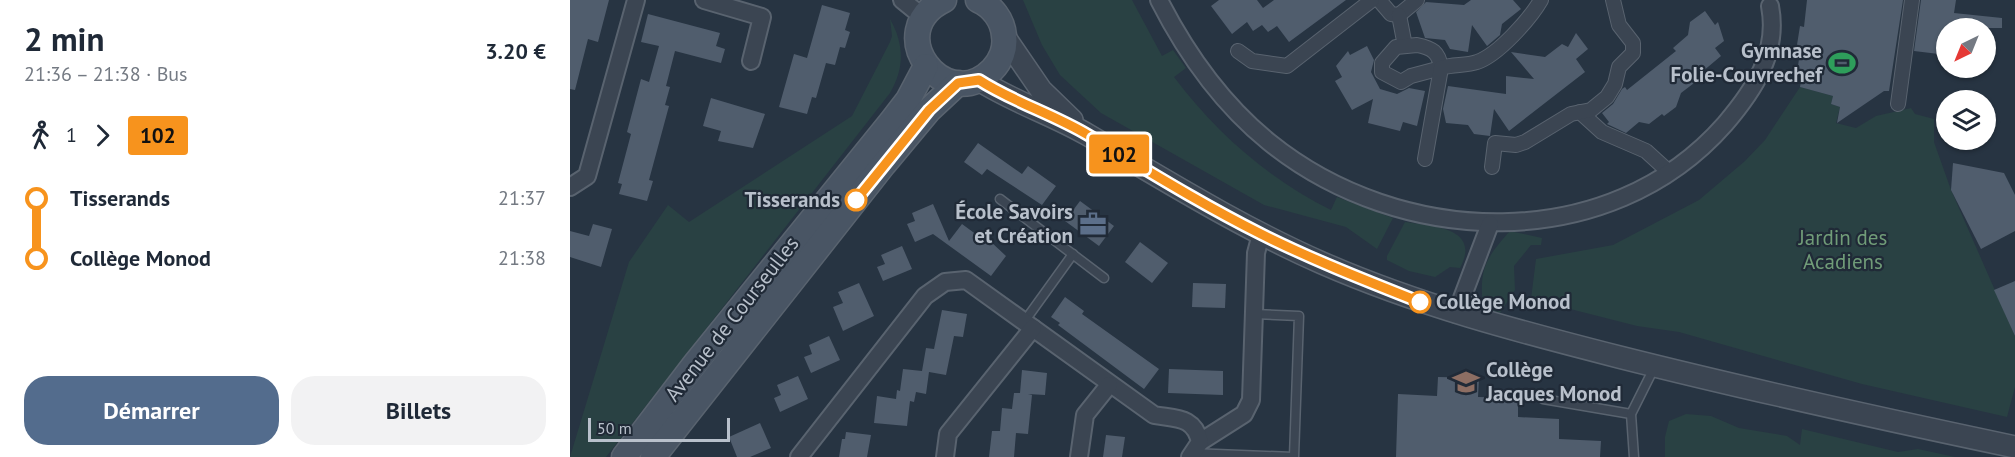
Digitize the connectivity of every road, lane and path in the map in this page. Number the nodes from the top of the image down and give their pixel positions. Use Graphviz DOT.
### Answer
graph roads {
  1 [pos="636,0"];
  2 [pos="704,0"];
  3 [pos="902,0"];
  4 [pos="944,0"];
  5 [pos="1159,0"];
  6 [pos="1372,0"];
  7 [pos="1380,0"];
  8 [pos="1417,0"];
  9 [pos="1541,0"];
  10 [pos="1613,0"];
  11 [pos="1912,0"];
  12 [pos="986,2"];
  13 [pos="1770,6"];
  14 [pos="1399,15"];
  15 [pos="923,17"];
  16 [pos="1004,36"];
  17 [pos="1405,46"];
  18 [pos="1238,51"];
  19 [pos="751,61"];
  20 [pos="926,66"];
  21 [pos="1440,68"];
  22 [pos="968,81"];
  23 [pos="1898,104"];
  24 [pos="1580,112"];
  25 [pos="1086,133"];
  26 [pos="1425,159"];
  27 [pos="1492,167"];
  28 [pos="1669,172"];
  29 [pos="570,187"];
  30 [pos="1000,199"];
  31 [pos="1490,224"];
  32 [pos="1261,234"];
  33 [pos="1073,254"];
  34 [pos="1104,278"];
  35 [pos="1254,314"];
  36 [pos="1456,314"];
  37 [pos="1029,325"];
  38 [pos="1656,366"];
  39 [pos="1109,385"];
  40 [pos="670,397"];
  41 [pos="1543,399"];
  42 [pos="1631,414"];
  43 [pos="2015,447"];
  44 [pos="1193,451"];
  45 [pos="616,457"];
  46 [pos="624,457"];
  47 [pos="653,457"];
  48 [pos="799,457"];
  49 [pos="945,457"];
  50 [pos="1079,457"];
  51 [pos="1293,457"];
  52 [pos="1634,457"];
  1 -- 29 [label="street"];
  2 -- 19 [label="street"];
  3 -- 15 [label="street"];
  4 -- 15 [label="main road"];
  5 -- 31 [label="street"];
  6 -- 18 [label="street"];
  7 -- 14 [label="street"];
  8 -- 14 [label="street"];
  9 -- 21 [label="street"];
  10 -- 24 [label="street"];
  11 -- 23 [label="street"];
  12 -- 16 [label="main road"];
  13 -- 28 [label="street"];
  14 -- 17 [label="street"];
  15 -- 20 [label="main road"];
  16 -- 22 [label="main road, Avenue de Courseulles"];
  16 -- 25 [label="street"];
  17 -- 21 [label="street"];
  17 -- 21 [label="street"];
  20 -- 22 [label="main road"];
  20 -- 40 [label="main road, Avenue de Courseulles"];
  21 -- 26 [label="street"];
  22 -- 25 [label="street"];
  22 -- 47 [label="main road, Avenue de Courseulles"];
  24 -- 27 [label="street"];
  24 -- 28 [label="street"];
  25 -- 32 [label="street"];
  28 -- 31 [label="street"];
  30 -- 33 [label="lane"];
  31 -- 36 [label="street"];
  32 -- 35 [label="street"];
  32 -- 36 [label="street"];
  33 -- 34 [label="lane"];
  33 -- 37 [label="lane"];
  35 -- 44 [label="street"];
  35 -- 51 [label="lane"];
  36 -- 38 [label="street"];
  37 -- 39 [label="street"];
  37 -- 48 [label="street"];
  37 -- 49 [label="street"];
  38 -- 42 [label="lane"];
  38 -- 43 [label="street"];
  39 -- 44 [label="street"];
  39 -- 50 [label="street"];
  40 -- 45 [label="main road"];
  40 -- 46 [label="main road, Avenue de Courseulles"];
  41 -- 42 [label="lane"];
  42 -- 52 [label="lane"];
  44 -- 51 [label="lane"];
}
